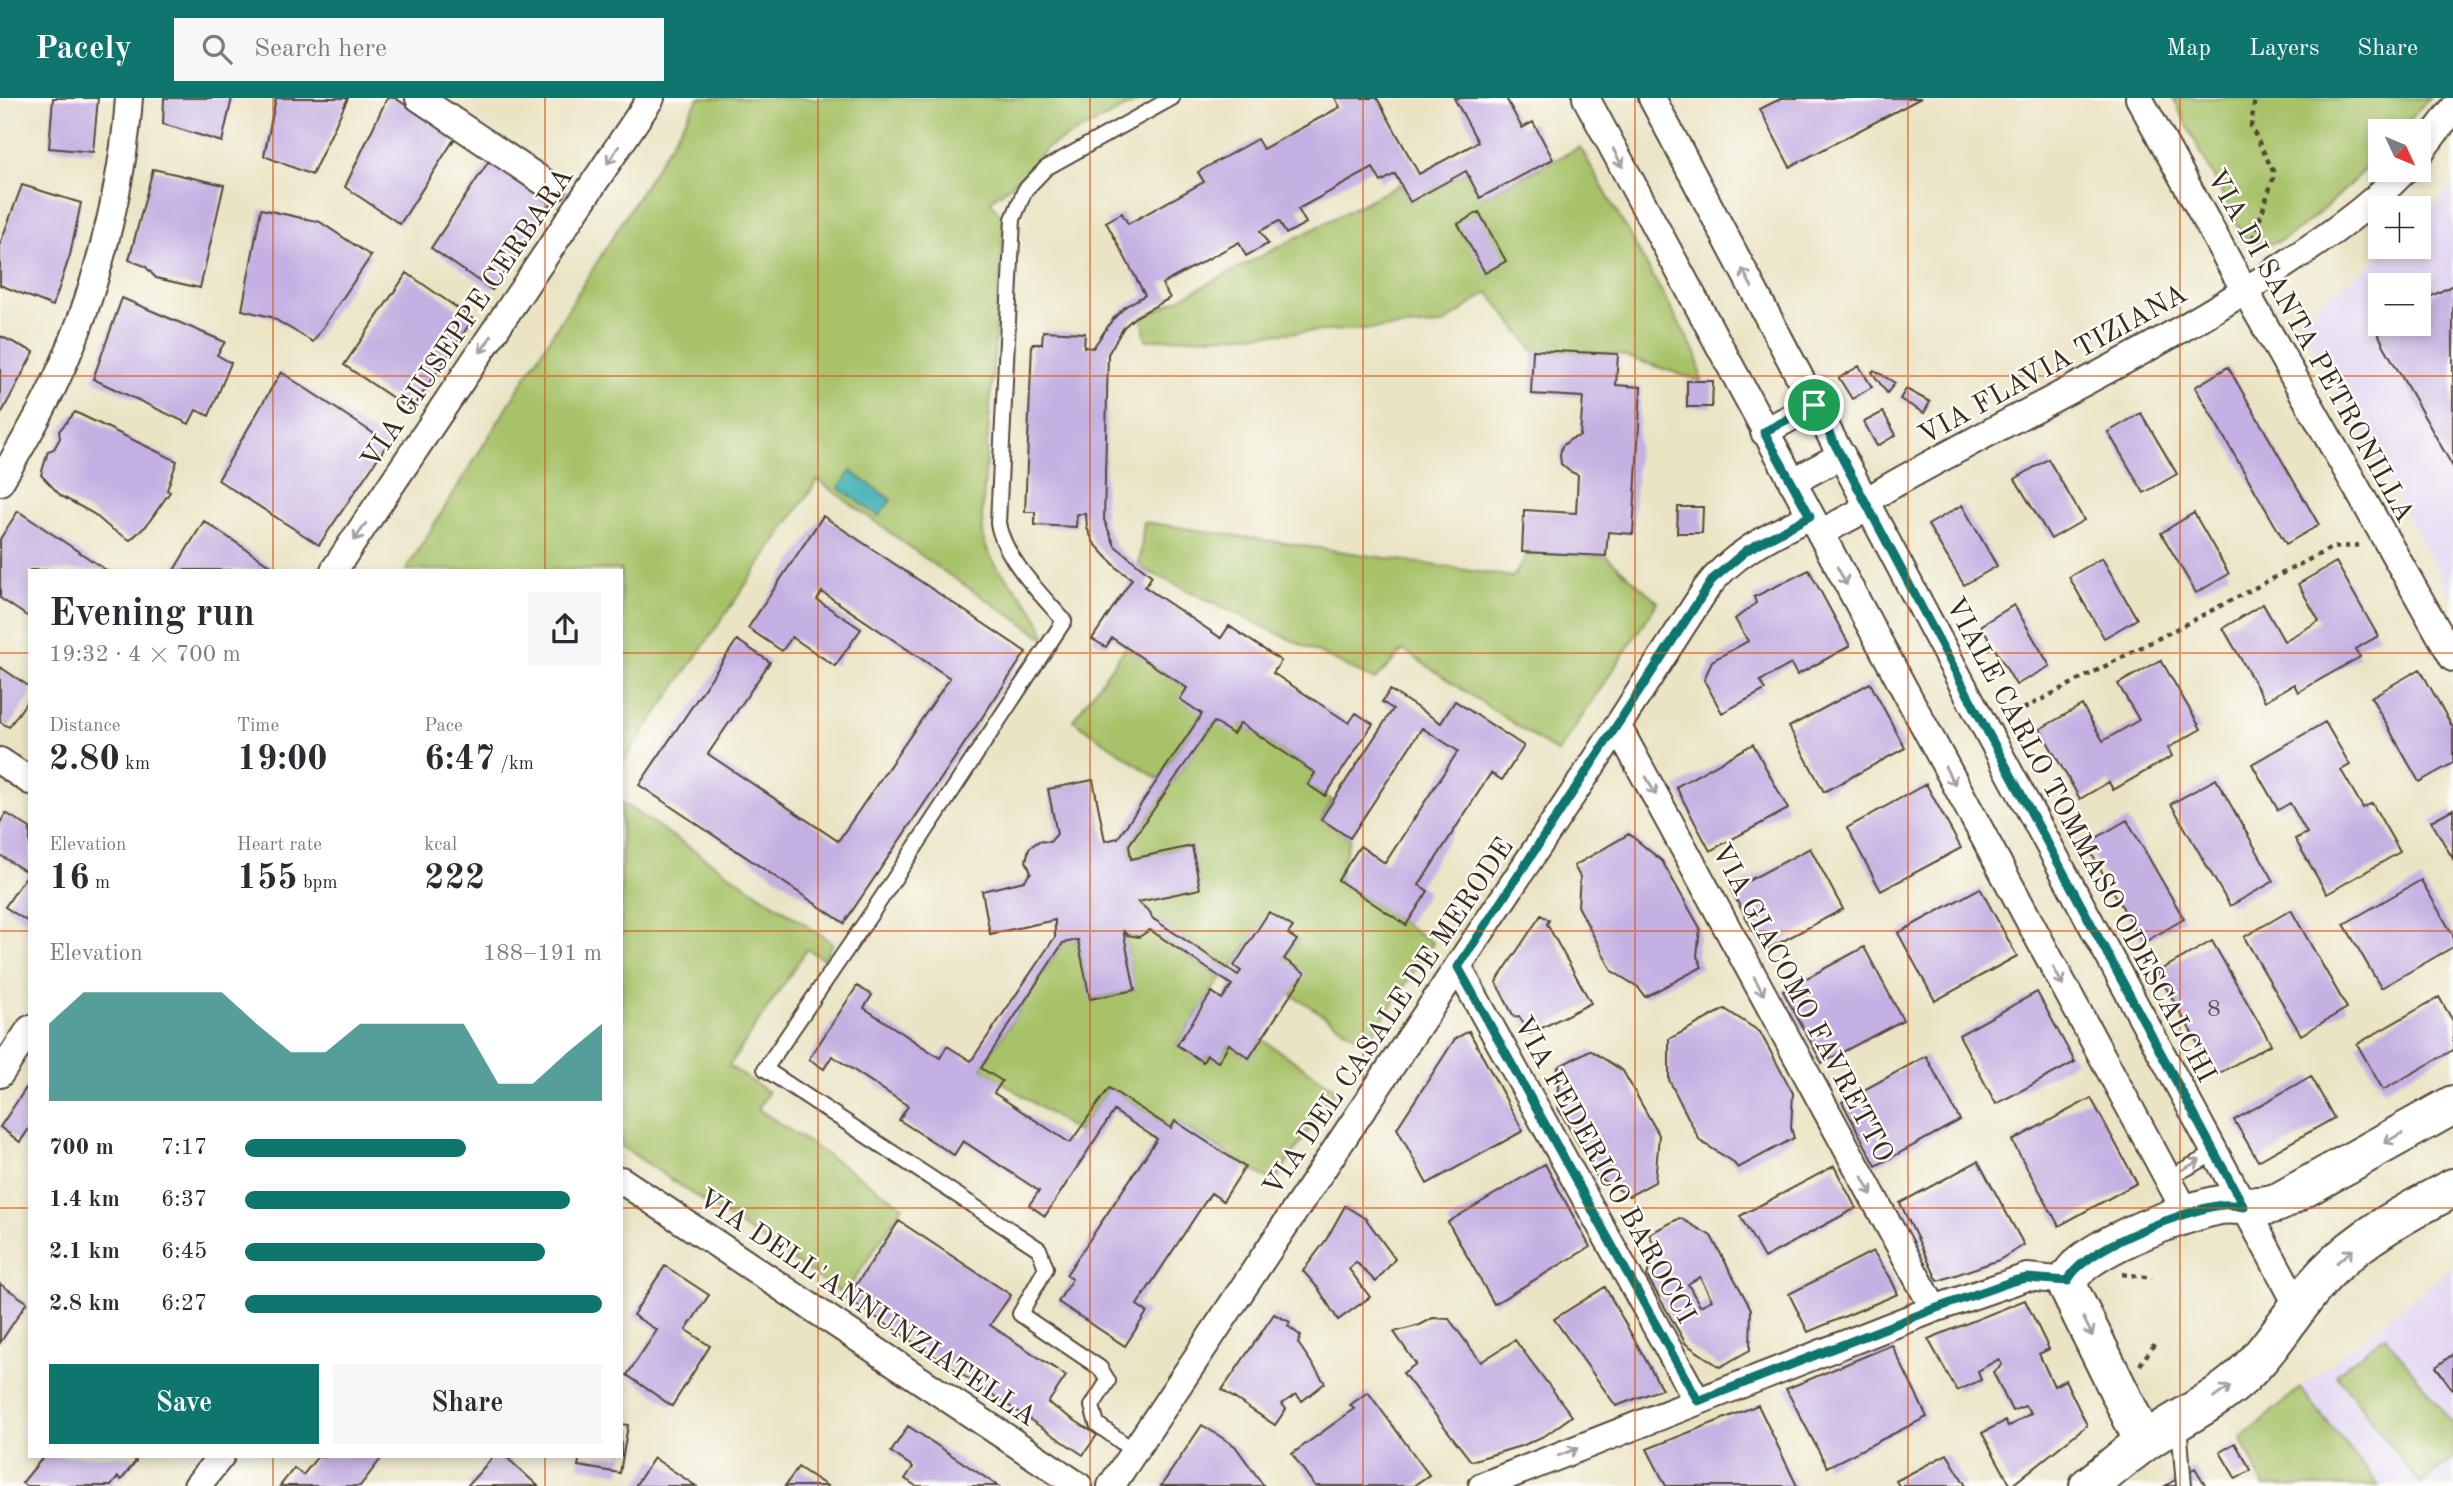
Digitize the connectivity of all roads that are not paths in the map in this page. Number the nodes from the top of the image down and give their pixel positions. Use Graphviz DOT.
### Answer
graph roads {
  1 [pos="129,98"];
  2 [pos="419,98"];
  3 [pos="651,98"];
  4 [pos="1172,98"];
  5 [pos="1586,98"];
  6 [pos="1652,98"];
  7 [pos="2139,98"];
  8 [pos="2453,108"];
  9 [pos="2431,138"];
  10 [pos="2393,182"];
  11 [pos="553,188"];
  12 [pos="2245,291"];
  13 [pos="1814,405"];
  14 [pos="1764,432"];
  15 [pos="1842,455"];
  16 [pos="0,482"];
  17 [pos="1791,482"];
  18 [pos="1866,501"];
  19 [pos="1815,524"];
  20 [pos="335,569"];
  21 [pos="2453,658"];
  22 [pos="1618,727"];
  23 [pos="0,761"];
  24 [pos="28,780"];
  25 [pos="1458,967"];
  26 [pos="28,1032"];
  27 [pos="0,1074"];
  28 [pos="2453,1105"];
  29 [pos="2215,1153"];
  30 [pos="2168,1178"];
  31 [pos="623,1181"];
  32 [pos="2453,1188"];
  33 [pos="2244,1207"];
  34 [pos="2187,1214"];
  35 [pos="2068,1281"];
  36 [pos="2298,1306"];
  37 [pos="1934,1309"];
  38 [pos="1698,1401"];
  39 [pos="2179,1421"];
  40 [pos="2144,1442"];
  41 [pos="1135,1452"];
  42 [pos="219,1458"];
  43 [pos="197,1486"];
  44 [pos="1079,1486"];
  45 [pos="1111,1486"];
  46 [pos="1482,1486"];
  47 [pos="2089,1486"];
  48 [pos="2184,1486"];
  1 -- 16 [label="street"];
  2 -- 11 [label="street"];
  3 -- 20 [label="street, VIA GIUSEPPE CERBARA, one-way"];
  4 -- 41 [label="lane"];
  5 -- 14 [label="street, one-way"];
  13 -- 6 [label="street, VIALE CARLO TOMMASO ODESCALCHI, one-way"];
  7 -- 12 [label="street, VIA DI SANTA PETRONILLA"];
  8 -- 9 [label="street"];
  10 -- 12 [label="street, VIA FLAVIA TIZIANA"];
  12 -- 18 [label="street, VIA FLAVIA TIZIANA"];
  12 -- 21 [label="street, VIA DI SANTA PETRONILLA"];
  13 -- 14 [label="street"];
  13 -- 15 [label="street, VIALE CARLO TOMMASO ODESCALCHI"];
  14 -- 17 [label="street"];
  15 -- 17 [label="street"];
  15 -- 18 [label="street, VIALE CARLO TOMMASO ODESCALCHI"];
  17 -- 19 [label="street"];
  18 -- 19 [label="street, VIA FLAVIA TIZIANA"];
  18 -- 29 [label="street, VIALE CARLO TOMMASO ODESCALCHI"];
  19 -- 22 [label="street, VIA DEL CASALE DE MERODE"];
  19 -- 30 [label="street, one-way"];
  22 -- 25 [label="street, VIA DEL CASALE DE MERODE"];
  22 -- 37 [label="street, VIA GIACOMO FAVRETTO, one-way"];
  23 -- 24 [label="street"];
  25 -- 38 [label="street, VIA FEDERICO BAROCCI"];
  25 -- 41 [label="street, VIA DEL CASALE DE MERODE"];
  26 -- 27 [label="street"];
  28 -- 33 [label="main road, one-way"];
  30 -- 29 [label="lane, one-way"];
  29 -- 33 [label="street, VIALE CARLO TOMMASO ODESCALCHI"];
  30 -- 34 [label="street"];
  31 -- 44 [label="street, VIA DELL'ANNUNZIATELLA"];
  36 -- 32 [label="main road, one-way"];
  33 -- 34 [label="main road"];
  33 -- 36 [label="street, VIALE CARLO TOMMASO ODESCALCHI"];
  34 -- 35 [label="main road"];
  35 -- 37 [label="street"];
  35 -- 40 [label="main road, one-way"];
  39 -- 36 [label="main road, one-way"];
  37 -- 38 [label="street"];
  46 -- 38 [label="street, one-way"];
  39 -- 40 [label="main road"];
  39 -- 48 [label="lane"];
  40 -- 47 [label="main road"];
  41 -- 45 [label="street, VIA DEL CASALE DE MERODE"];
  42 -- 43 [label="street"];
}
